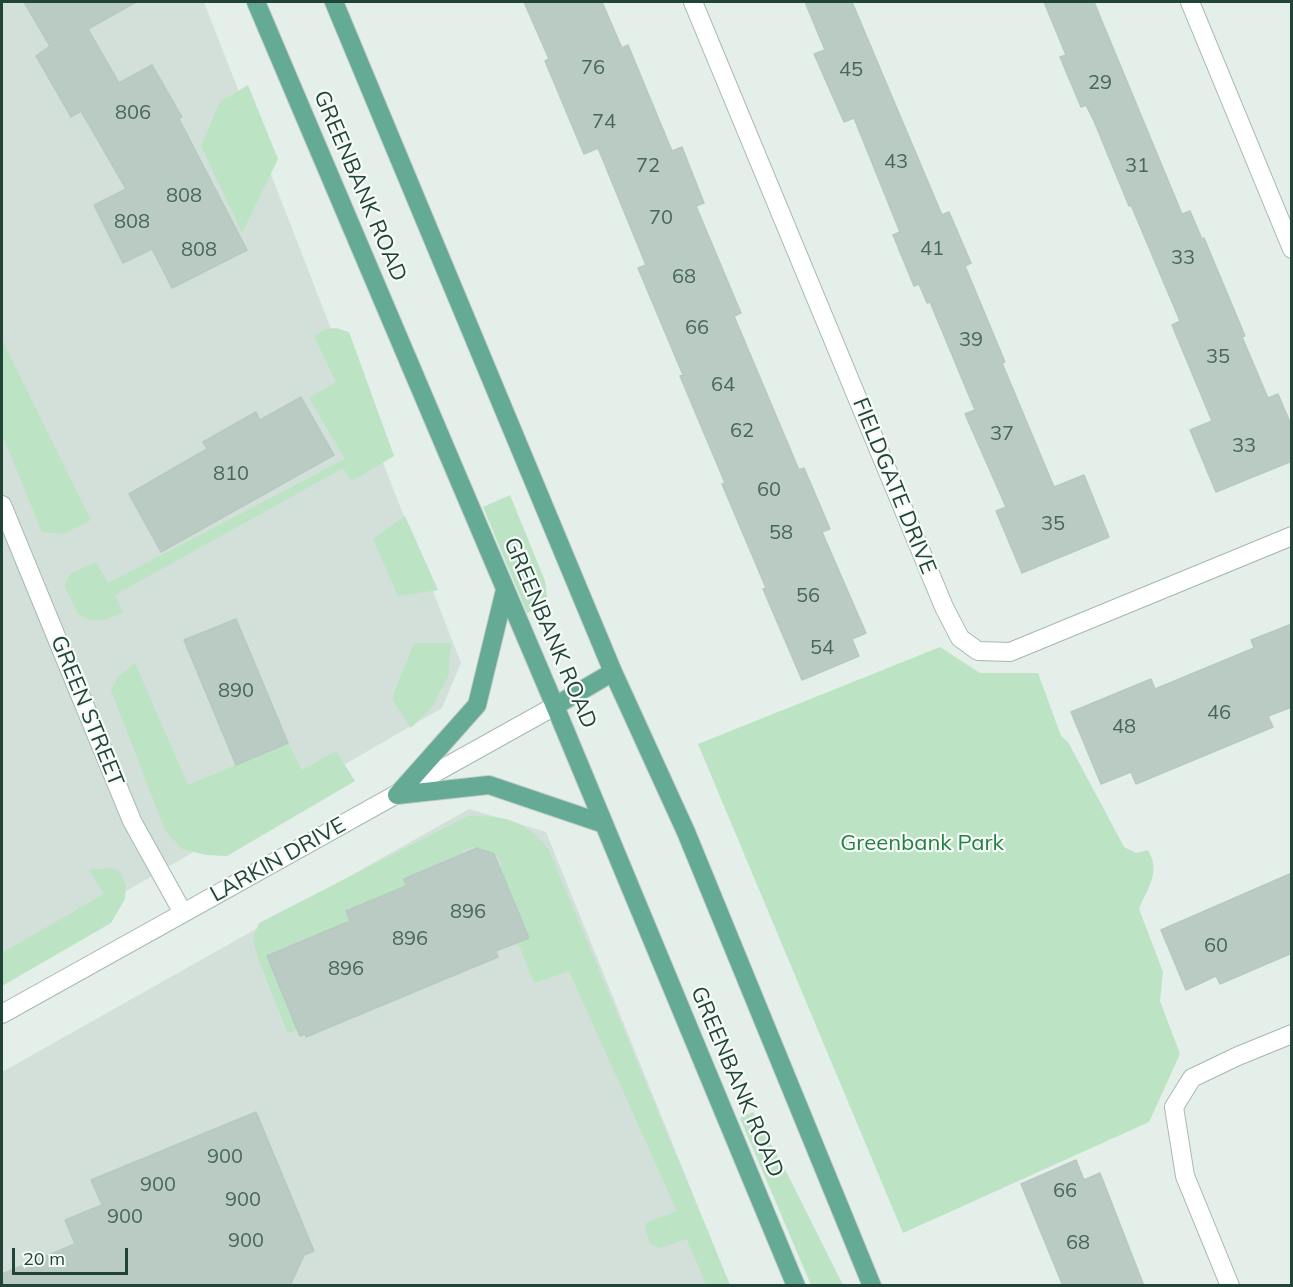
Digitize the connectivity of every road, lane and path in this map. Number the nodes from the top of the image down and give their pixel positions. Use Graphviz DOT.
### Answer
graph roads {
  1 [pos="256,2"];
  2 [pos="334,2"];
  3 [pos="693,2"];
  4 [pos="1190,2"];
  5 [pos="1292,249"];
  6 [pos="2,505"];
  7 [pos="1292,536"];
  8 [pos="505,590"];
  9 [pos="614,672"];
  10 [pos="555,706"];
  11 [pos="397,795"];
  12 [pos="604,824"];
  13 [pos="183,913"];
  14 [pos="2,1014"];
  15 [pos="1292,1034"];
  16 [pos="796,1286"];
  17 [pos="872,1286"];
  18 [pos="1230,1286"];
  1 -- 8 [label="main road, GREENBANK ROAD"];
  2 -- 9 [label="main road, GREENBANK ROAD"];
  3 -- 7 [label="street, FIELDGATE DRIVE"];
  4 -- 5 [label="street"];
  6 -- 13 [label="street, GREEN STREET"];
  8 -- 10 [label="main road, GREENBANK ROAD"];
  8 -- 11 [label="main road"];
  9 -- 10 [label="main road"];
  9 -- 17 [label="main road, GREENBANK ROAD"];
  10 -- 11 [label="street, LARKIN DRIVE"];
  10 -- 12 [label="main road, GREENBANK ROAD"];
  11 -- 12 [label="main road"];
  11 -- 13 [label="street, LARKIN DRIVE"];
  12 -- 16 [label="main road, GREENBANK ROAD"];
  13 -- 14 [label="street, LARKIN DRIVE"];
  15 -- 18 [label="street"];
}
